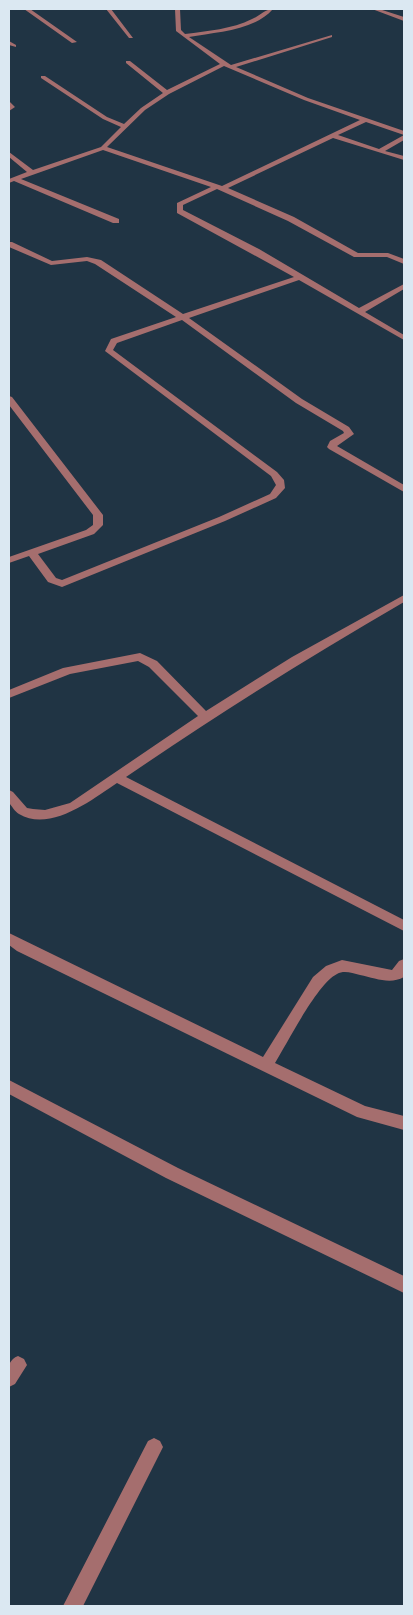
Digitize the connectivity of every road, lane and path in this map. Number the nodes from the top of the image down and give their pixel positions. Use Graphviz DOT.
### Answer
graph roads {
  1 [pos="28,9"];
  2 [pos="108,9"];
  3 [pos="177,9"];
  4 [pos="271,9"];
  5 [pos="375,9"];
  6 [pos="404,19"];
  7 [pos="184,36"];
  8 [pos="330,36"];
  9 [pos="131,37"];
  10 [pos="74,42"];
  11 [pos="128,62"];
  12 [pos="224,64"];
  13 [pos="231,67"];
  14 [pos="43,77"];
  15 [pos="167,93"];
  16 [pos="9,103"];
  17 [pos="9,109"];
  18 [pos="364,120"];
  19 [pos="123,126"];
  20 [pos="404,135"];
  21 [pos="334,136"];
  22 [pos="103,148"];
  23 [pos="380,151"];
  24 [pos="9,154"];
  25 [pos="404,158"];
  26 [pos="32,173"];
  27 [pos="11,180"];
  28 [pos="220,187"];
  29 [pos="116,221"];
  30 [pos="9,244"];
  31 [pos="404,262"];
  32 [pos="300,277"];
  33 [pos="404,286"];
  34 [pos="360,311"];
  35 [pos="182,317"];
  36 [pos="404,338"];
  37 [pos="9,399"];
  38 [pos="404,489"];
  39 [pos="32,553"];
  40 [pos="9,560"];
  41 [pos="404,598"];
  42 [pos="9,694"];
  43 [pos="205,717"];
  44 [pos="116,777"];
  45 [pos="9,795"];
  46 [pos="404,926"];
  47 [pos="9,938"];
  48 [pos="404,965"];
  49 [pos="266,1065"];
  50 [pos="9,1087"];
  51 [pos="404,1123"];
  52 [pos="404,1285"];
  53 [pos="154,1447"];
  54 [pos="73,1606"];
  1 -- 10 [label="street"];
  2 -- 9 [label="street"];
  3 -- 7 [label="street"];
  4 -- 7 [label="street"];
  5 -- 6 [label="street"];
  7 -- 12 [label="street"];
  8 -- 13 [label="street"];
  11 -- 15 [label="street"];
  12 -- 13 [label="street"];
  12 -- 15 [label="street"];
  13 -- 18 [label="street"];
  14 -- 19 [label="street"];
  15 -- 19 [label="street"];
  16 -- 17 [label="street"];
  18 -- 20 [label="street"];
  18 -- 21 [label="street"];
  19 -- 22 [label="street"];
  20 -- 23 [label="street"];
  21 -- 23 [label="street"];
  21 -- 28 [label="street"];
  22 -- 26 [label="street"];
  22 -- 28 [label="street"];
  23 -- 25 [label="street"];
  24 -- 26 [label="street"];
  26 -- 27 [label="street"];
  27 -- 29 [label="street"];
  28 -- 31 [label="street"];
  28 -- 32 [label="street"];
  30 -- 35 [label="street"];
  32 -- 34 [label="street"];
  32 -- 35 [label="street"];
  33 -- 34 [label="street"];
  34 -- 36 [label="street"];
  35 -- 38 [label="street"];
  35 -- 39 [label="street"];
  37 -- 39 [label="street"];
  39 -- 40 [label="street"];
  41 -- 43 [label="street"];
  42 -- 43 [label="street"];
  43 -- 44 [label="street"];
  44 -- 45 [label="street"];
  44 -- 46 [label="street"];
  47 -- 49 [label="street"];
  48 -- 49 [label="street"];
  49 -- 51 [label="street"];
  50 -- 52 [label="street"];
  53 -- 54 [label="street"];
}
